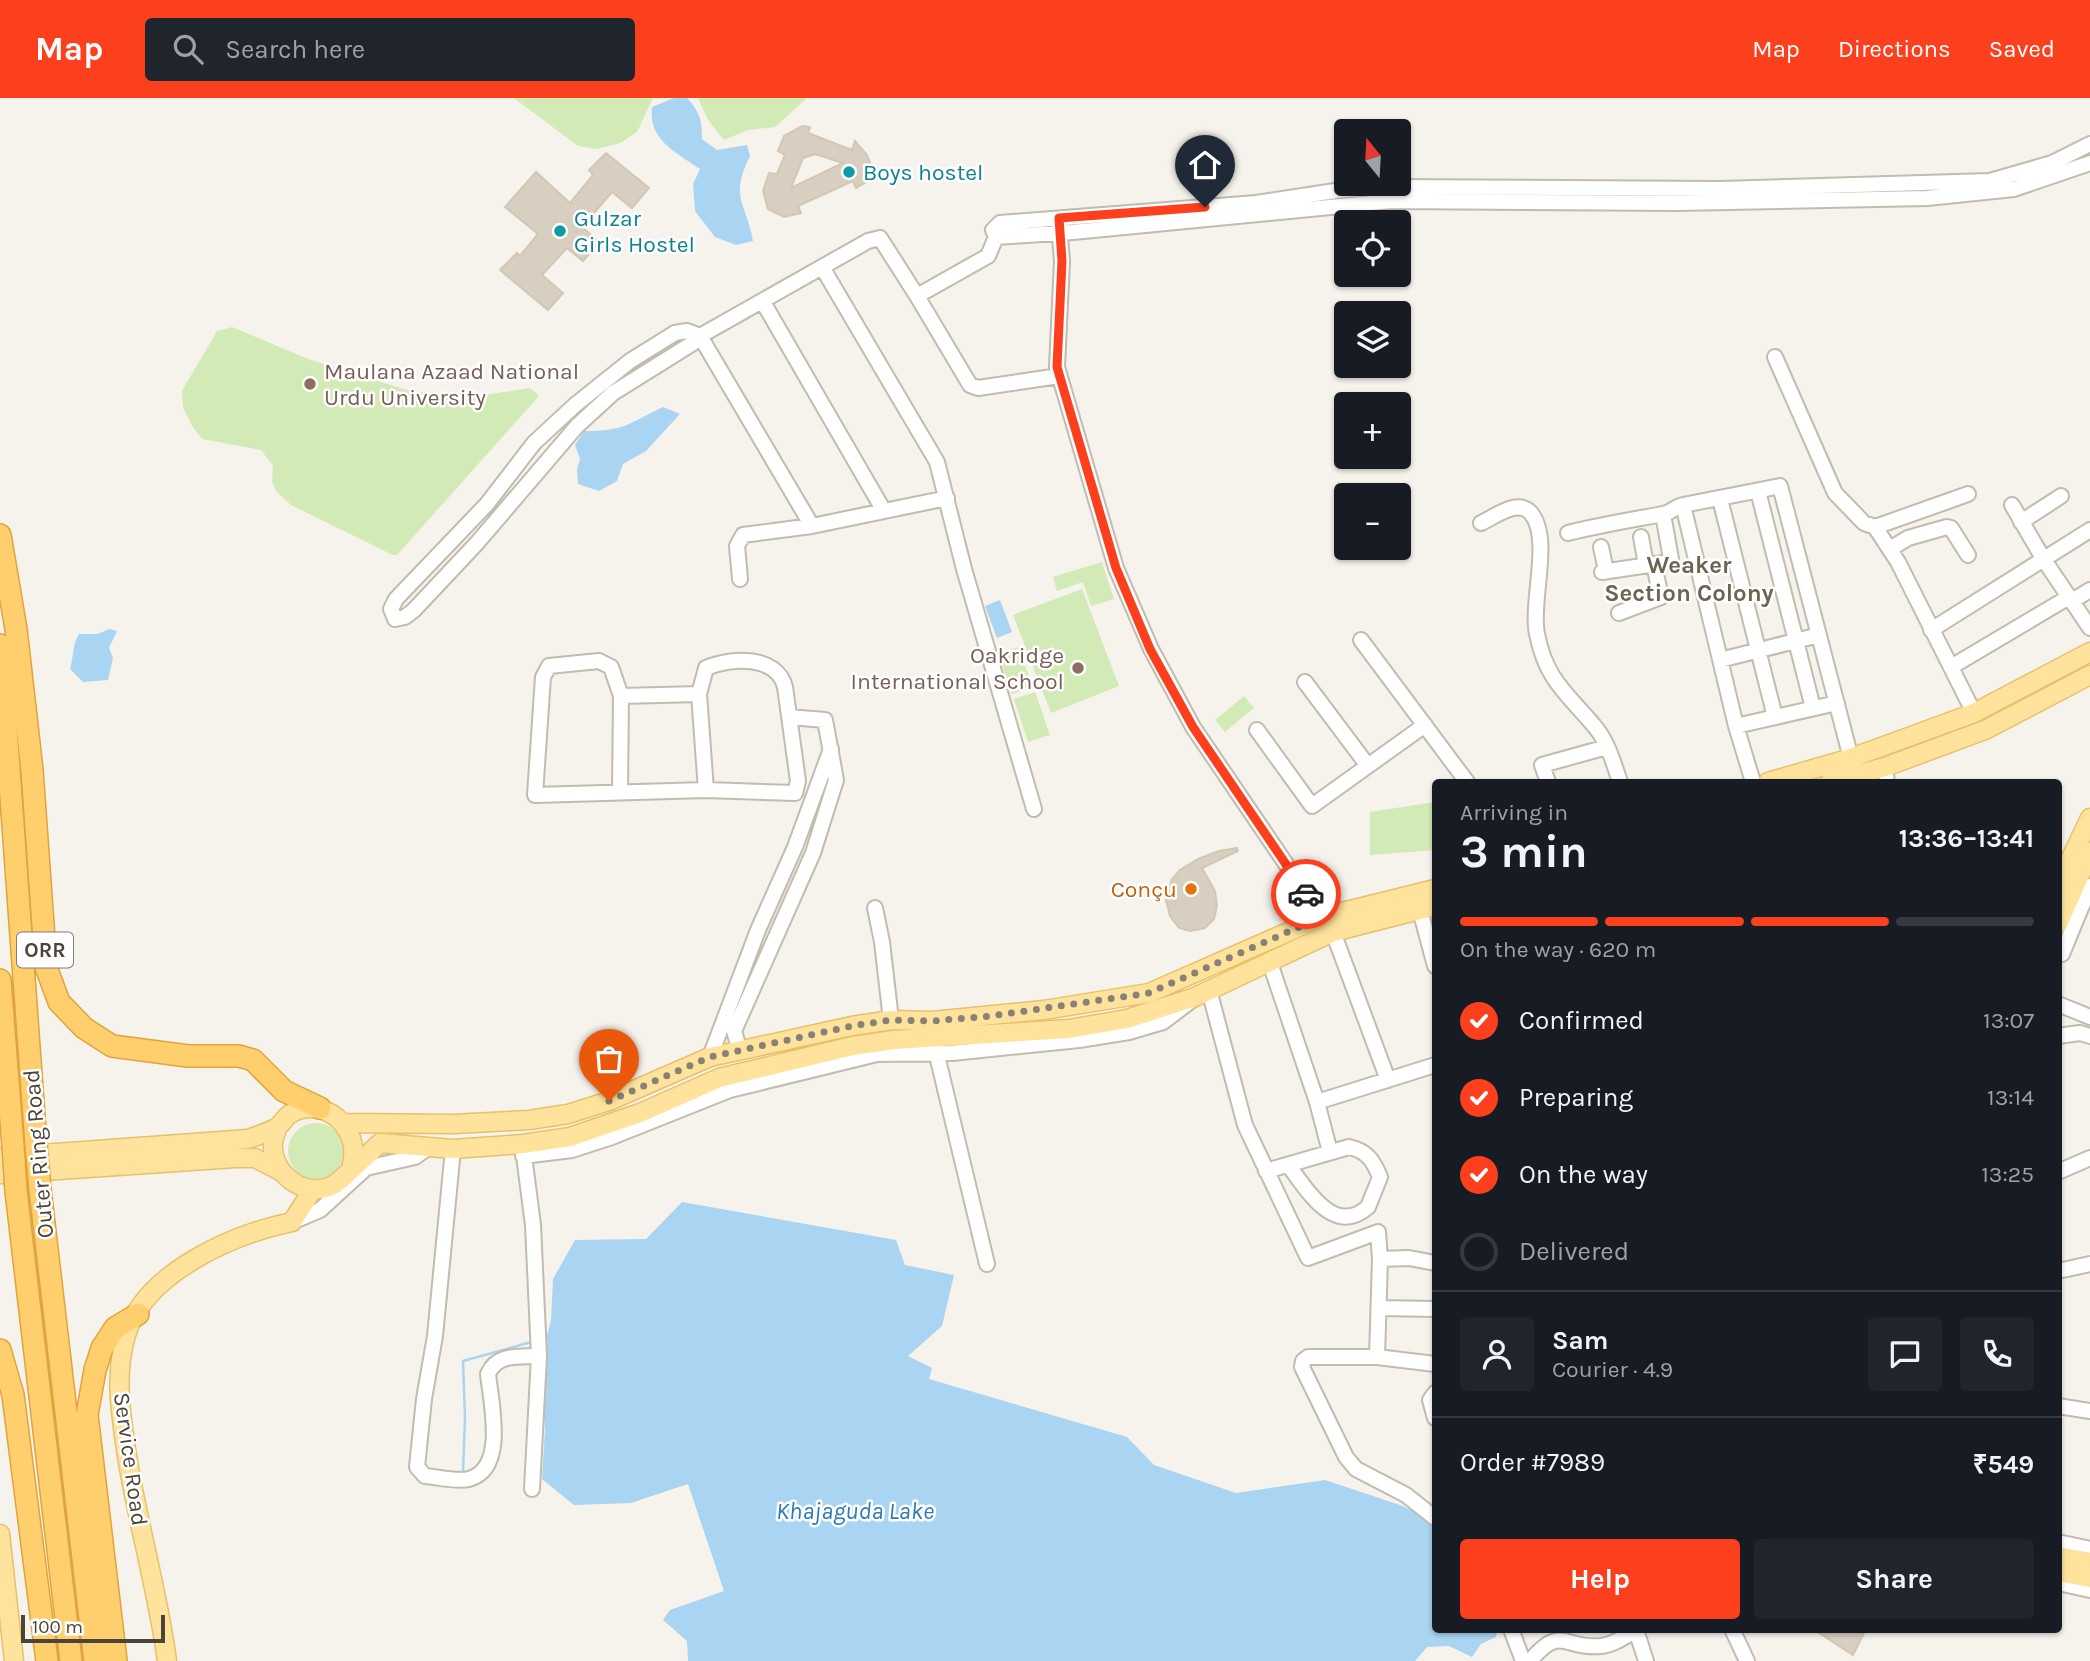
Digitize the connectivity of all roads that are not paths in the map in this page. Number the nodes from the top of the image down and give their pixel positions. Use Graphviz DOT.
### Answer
graph roads {
  1 [pos="2090,144"];
  2 [pos="2090,163"];
  3 [pos="1059,225"];
  4 [pos="822,267"];
  5 [pos="917,296"];
  6 [pos="763,302"];
  7 [pos="700,336"];
  8 [pos="1775,357"];
  9 [pos="1059,376"];
  10 [pos="1758,491"];
  11 [pos="1968,494"];
  12 [pos="2061,496"];
  13 [pos="947,499"];
  14 [pos="1720,499"];
  15 [pos="1683,505"];
  16 [pos="2012,505"];
  17 [pos="884,512"];
  18 [pos="1663,514"];
  19 [pos="2021,522"];
  20 [pos="1481,523"];
  21 [pos="812,526"];
  22 [pos="1875,527"];
  23 [pos="2090,530"];
  24 [pos="1568,533"];
  25 [pos="0,535"];
  26 [pos="1641,537"];
  27 [pos="1601,547"];
  28 [pos="1890,550"];
  29 [pos="1968,555"];
  30 [pos="2044,560"];
  31 [pos="1650,565"];
  32 [pos="740,579"];
  33 [pos="2090,590"];
  34 [pos="2070,599"];
  35 [pos="1619,613"];
  36 [pos="2090,628"];
  37 [pos="1931,630"];
  38 [pos="1819,635"];
  39 [pos="1361,640"];
  40 [pos="1795,640"];
  41 [pos="0,645"];
  42 [pos="1758,650"];
  43 [pos="2090,652"];
  44 [pos="1720,660"];
  45 [pos="1951,667"];
  46 [pos="11,673"];
  47 [pos="2090,675"];
  48 [pos="1305,682"];
  49 [pos="699,694"];
  50 [pos="621,696"];
  51 [pos="1837,703"];
  52 [pos="1813,708"];
  53 [pos="1974,713"];
  54 [pos="1775,717"];
  55 [pos="789,719"];
  56 [pos="1424,725"];
  57 [pos="1736,726"];
  58 [pos="1257,730"];
  59 [pos="1607,747"];
  60 [pos="831,748"];
  61 [pos="1368,766"];
  62 [pos="1854,767"];
  63 [pos="1886,775"];
  64 [pos="1465,779"];
  65 [pos="1547,779"];
  66 [pos="1619,779"];
  67 [pos="1752,779"];
  68 [pos="1785,779"];
  69 [pos="1835,779"];
  70 [pos="706,790"];
  71 [pos="620,792"];
  72 [pos="1034,808"];
  73 [pos="2090,818"];
  74 [pos="2090,852"];
  75 [pos="2062,877"];
  76 [pos="2088,889"];
  77 [pos="1432,890"];
  78 [pos="2090,907"];
  79 [pos="875,908"];
  80 [pos="1428,908"];
  81 [pos="2062,915"];
  82 [pos="1322,917"];
  83 [pos="1334,932"];
  84 [pos="1432,941"];
  85 [pos="2062,948"];
  86 [pos="1270,963"];
  87 [pos="0,981"];
  88 [pos="1202,994"];
  89 [pos="2062,1006"];
  90 [pos="2090,1017"];
  91 [pos="891,1020"];
  92 [pos="2062,1035"];
  93 [pos="2090,1036"];
  94 [pos="935,1046"];
  95 [pos="740,1051"];
  96 [pos="710,1057"];
  97 [pos="1432,1066"];
  98 [pos="1388,1080"];
  99 [pos="1317,1102"];
  100 [pos="320,1108"];
  101 [pos="343,1123"];
  102 [pos="277,1128"];
  103 [pos="429,1147"];
  104 [pos="453,1149"];
  105 [pos="523,1150"];
  106 [pos="6,1152"];
  107 [pos="1330,1152"];
  108 [pos="2090,1158"];
  109 [pos="1287,1165"];
  110 [pos="351,1170"];
  111 [pos="2062,1170"];
  112 [pos="1266,1171"];
  113 [pos="0,1174"];
  114 [pos="285,1174"];
  115 [pos="313,1189"];
  116 [pos="292,1222"];
  117 [pos="1380,1259"];
  118 [pos="1432,1262"];
  119 [pos="987,1264"];
  120 [pos="2090,1264"];
  121 [pos="2062,1270"];
  122 [pos="1380,1308"];
  123 [pos="1432,1309"];
  124 [pos="138,1314"];
  125 [pos="0,1350"];
  126 [pos="539,1356"];
  127 [pos="1377,1357"];
  128 [pos="1432,1364"];
  129 [pos="2062,1407"];
  130 [pos="2090,1411"];
  131 [pos="532,1489"];
  132 [pos="1432,1516"];
  133 [pos="0,1534"];
  134 [pos="2062,1543"];
  135 [pos="2090,1549"];
  136 [pos="2062,1557"];
  137 [pos="2090,1562"];
  138 [pos="2062,1574"];
  139 [pos="2078,1582"];
  140 [pos="1512,1633"];
  141 [pos="1631,1633"];
  142 [pos="1638,1633"];
  143 [pos="1734,1633"];
  144 [pos="14,1661"];
  145 [pos="47,1661"];
  146 [pos="71,1661"];
  147 [pos="95,1661"];
  148 [pos="116,1661"];
  149 [pos="167,1661"];
  150 [pos="1523,1661"];
  151 [pos="1530,1661"];
  152 [pos="1646,1661"];
  153 [pos="1747,1661"];
  1 -- 3 [label="street"];
  2 -- 3 [label="street"];
  3 -- 5 [label="street"];
  3 -- 9 [label="street"];
  4 -- 5 [label="street"];
  4 -- 6 [label="street"];
  4 -- 13 [label="street"];
  5 -- 9 [label="street"];
  6 -- 7 [label="street"];
  6 -- 17 [label="street"];
  7 -- 7 [label="street"];
  7 -- 21 [label="street"];
  8 -- 22 [label="street"];
  9 -- 82 [label="street"];
  10 -- 14 [label="street"];
  10 -- 38 [label="street"];
  10 -- 40 [label="street"];
  11 -- 22 [label="street"];
  12 -- 19 [label="street"];
  13 -- 17 [label="street"];
  13 -- 72 [label="street"];
  14 -- 15 [label="street"];
  14 -- 42 [label="street"];
  15 -- 18 [label="street"];
  15 -- 44 [label="street"];
  16 -- 19 [label="street"];
  17 -- 21 [label="street"];
  18 -- 24 [label="street"];
  18 -- 31 [label="street"];
  19 -- 30 [label="street"];
  20 -- 59 [label="street"];
  21 -- 32 [label="street"];
  22 -- 28 [label="street"];
  23 -- 30 [label="street"];
  25 -- 46 [label="highway, ORR"];
  26 -- 31 [label="street"];
  27 -- 31 [label="street"];
  28 -- 29 [label="street"];
  28 -- 37 [label="street"];
  30 -- 34 [label="street"];
  30 -- 37 [label="street"];
  31 -- 35 [label="street"];
  33 -- 34 [label="street"];
  34 -- 36 [label="street"];
  34 -- 45 [label="street"];
  37 -- 45 [label="street"];
  38 -- 40 [label="street"];
  38 -- 51 [label="street"];
  39 -- 56 [label="street"];
  40 -- 42 [label="street"];
  40 -- 52 [label="street"];
  41 -- 46 [label="highway, Outer Ring Road / ORR"];
  42 -- 44 [label="street"];
  42 -- 54 [label="street"];
  43 -- 53 [label="main road"];
  44 -- 57 [label="street"];
  45 -- 53 [label="street"];
  46 -- 100 [label="highway, ORR"];
  46 -- 147 [label="highway, Outer Ring Road / ORR, bridge"];
  47 -- 63 [label="main road"];
  48 -- 61 [label="street"];
  49 -- 50 [label="street"];
  49 -- 55 [label="street"];
  49 -- 70 [label="street"];
  50 -- 71 [label="street"];
  50 -- 71 [label="street"];
  51 -- 52 [label="street"];
  51 -- 62 [label="street"];
  52 -- 54 [label="street"];
  53 -- 62 [label="main road"];
  54 -- 57 [label="street"];
  55 -- 60 [label="street"];
  55 -- 70 [label="street"];
  56 -- 61 [label="street"];
  56 -- 64 [label="street"];
  57 -- 67 [label="street"];
  58 -- 61 [label="street"];
  59 -- 65 [label="street"];
  59 -- 66 [label="street"];
  60 -- 95 [label="street"];
  60 -- 96 [label="street"];
  62 -- 63 [label="main road"];
  62 -- 68 [label="main road"];
  62 -- 69 [label="main road"];
  70 -- 71 [label="street"];
  73 -- 75 [label="main road"];
  74 -- 81 [label="main road"];
  76 -- 78 [label="street"];
  76 -- 85 [label="street"];
  77 -- 82 [label="main road"];
  79 -- 91 [label="street"];
  80 -- 83 [label="main road"];
  80 -- 84 [label="street"];
  82 -- 91 [label="main road"];
  83 -- 86 [label="main road"];
  83 -- 98 [label="street"];
  86 -- 88 [label="main road"];
  86 -- 99 [label="street"];
  87 -- 106 [label="highway, Outer Ring Road / ORR"];
  88 -- 94 [label="main road"];
  88 -- 112 [label="street"];
  89 -- 90 [label="street"];
  91 -- 95 [label="main road"];
  92 -- 93 [label="street"];
  94 -- 105 [label="main road"];
  94 -- 119 [label="street"];
  95 -- 96 [label="main road"];
  96 -- 101 [label="main road"];
  97 -- 98 [label="street"];
  98 -- 99 [label="street"];
  99 -- 107 [label="street"];
  100 -- 101 [label="main road"];
  100 -- 102 [label="main road"];
  101 -- 110 [label="main road"];
  102 -- 106 [label="main road"];
  102 -- 114 [label="main road"];
  103 -- 104 [label="main road"];
  103 -- 110 [label="main road"];
  103 -- 116 [label="street"];
  104 -- 105 [label="main road"];
  104 -- 126 [label="street"];
  105 -- 126 [label="street"];
  106 -- 146 [label="highway, Outer Ring Road / ORR, bridge"];
  107 -- 109 [label="street"];
  107 -- 109 [label="street"];
  108 -- 111 [label="street"];
  109 -- 112 [label="street"];
  110 -- 115 [label="main road"];
  112 -- 117 [label="street"];
  113 -- 114 [label="main road"];
  114 -- 115 [label="main road"];
  115 -- 116 [label="main road"];
  116 -- 124 [label="main road, Service Road"];
  117 -- 118 [label="street"];
  117 -- 122 [label="street"];
  120 -- 121 [label="street"];
  122 -- 123 [label="street"];
  122 -- 127 [label="street"];
  124 -- 148 [label="highway"];
  124 -- 149 [label="main road, Service Road"];
  125 -- 145 [label="highway"];
  126 -- 131 [label="street"];
  127 -- 128 [label="street"];
  127 -- 132 [label="street"];
  129 -- 130 [label="street"];
  133 -- 144 [label="main road"];
  134 -- 135 [label="street"];
  136 -- 137 [label="main road"];
  138 -- 139 [label="main road"];
  140 -- 150 [label="street"];
  141 -- 151 [label="street"];
  142 -- 152 [label="street"];
  143 -- 153 [label="street"];
}
